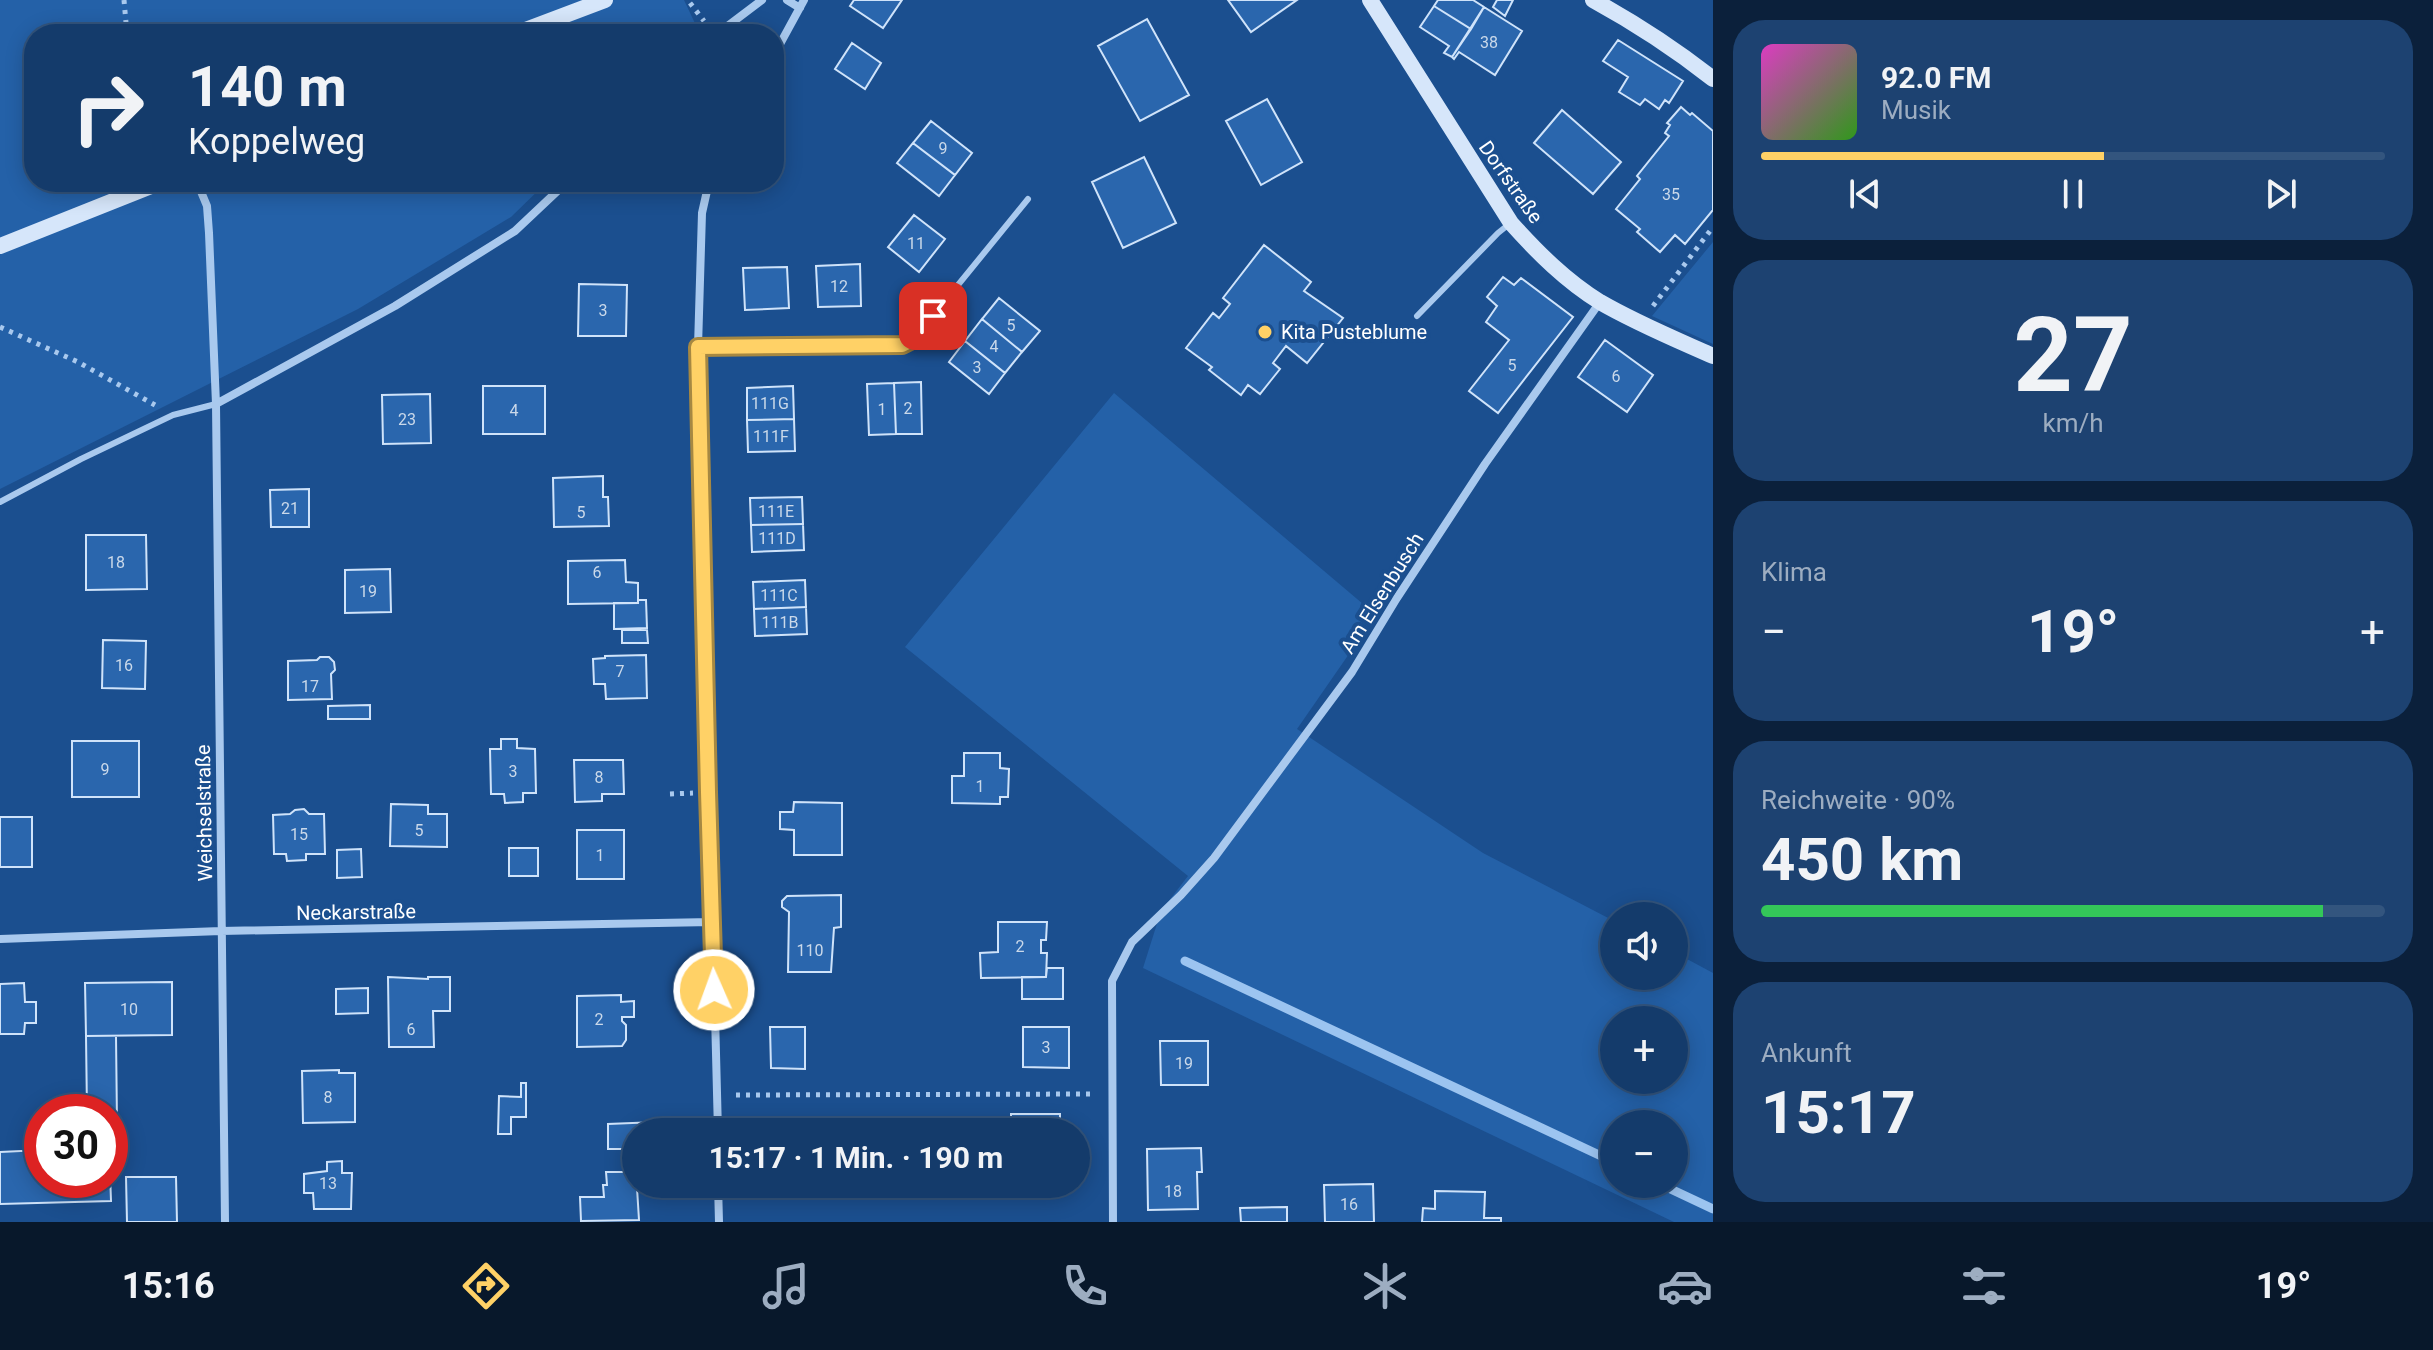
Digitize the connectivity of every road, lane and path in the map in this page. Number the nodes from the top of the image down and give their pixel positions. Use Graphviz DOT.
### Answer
graph roads {
  1 [pos="124,0"];
  2 [pos="605,0"];
  3 [pos="762,0"];
  4 [pos="787,0"];
  5 [pos="1370,0"];
  6 [pos="1593,0"];
  7 [pos="802,4"];
  8 [pos="126,24"];
  9 [pos="541,24"];
  10 [pos="730,24"];
  11 [pos="784,37"];
  12 [pos="1713,79"];
  13 [pos="136,192"];
  14 [pos="201,192"];
  15 [pos="556,192"];
  16 [pos="707,192"];
  17 [pos="1028,199"];
  18 [pos="1511,223"];
  19 [pos="1713,227"];
  20 [pos="0,246"];
  21 [pos="1600,302"];
  22 [pos="1417,316"];
  23 [pos="1640,323"];
  24 [pos="0,327"];
  25 [pos="698,347"];
  26 [pos="1713,356"];
  27 [pos="216,404"];
  28 [pos="173,415"];
  29 [pos="0,502"];
  30 [pos="712,922"];
  31 [pos="221,931"];
  32 [pos="0,939"];
  33 [pos="1111,1094"];
  34 [pos="717,1095"];
  35 [pos="718,1118"];
  36 [pos="718,1198"];
  37 [pos="225,1222"];
  38 [pos="719,1222"];
  39 [pos="1113,1222"];
  1 -- 8 [label="path"];
  2 -- 9 [label="main road"];
  3 -- 10 [label="street"];
  4 -- 7 [label="street"];
  5 -- 18 [label="main road, Dorfstraße"];
  6 -- 12 [label="main road"];
  7 -- 11 [label="street"];
  13 -- 20 [label="main road"];
  14 -- 27 [label="street, Weichselstraße"];
  15 -- 27 [label="street"];
  16 -- 25 [label="street"];
  17 -- 25 [label="lane"];
  18 -- 21 [label="main road, Dorfstraße"];
  18 -- 22 [label="lane"];
  19 -- 23 [label="path"];
  21 -- 23 [label="main road, Dorfstraße"];
  21 -- 33 [label="street, Am Elsenbusch"];
  23 -- 26 [label="main road, Dorfstraße"];
  24 -- 28 [label="path"];
  25 -- 30 [label="street"];
  27 -- 28 [label="lane"];
  27 -- 31 [label="street, Weichselstraße"];
  28 -- 29 [label="lane"];
  30 -- 31 [label="street, Neckarstraße"];
  30 -- 34 [label="street"];
  31 -- 32 [label="street, Neckarstraße"];
  31 -- 37 [label="street, Weichselstraße"];
  33 -- 34 [label="path"];
  33 -- 39 [label="street, Am Elsenbusch"];
  34 -- 35 [label="street"];
  36 -- 38 [label="street"];
}
